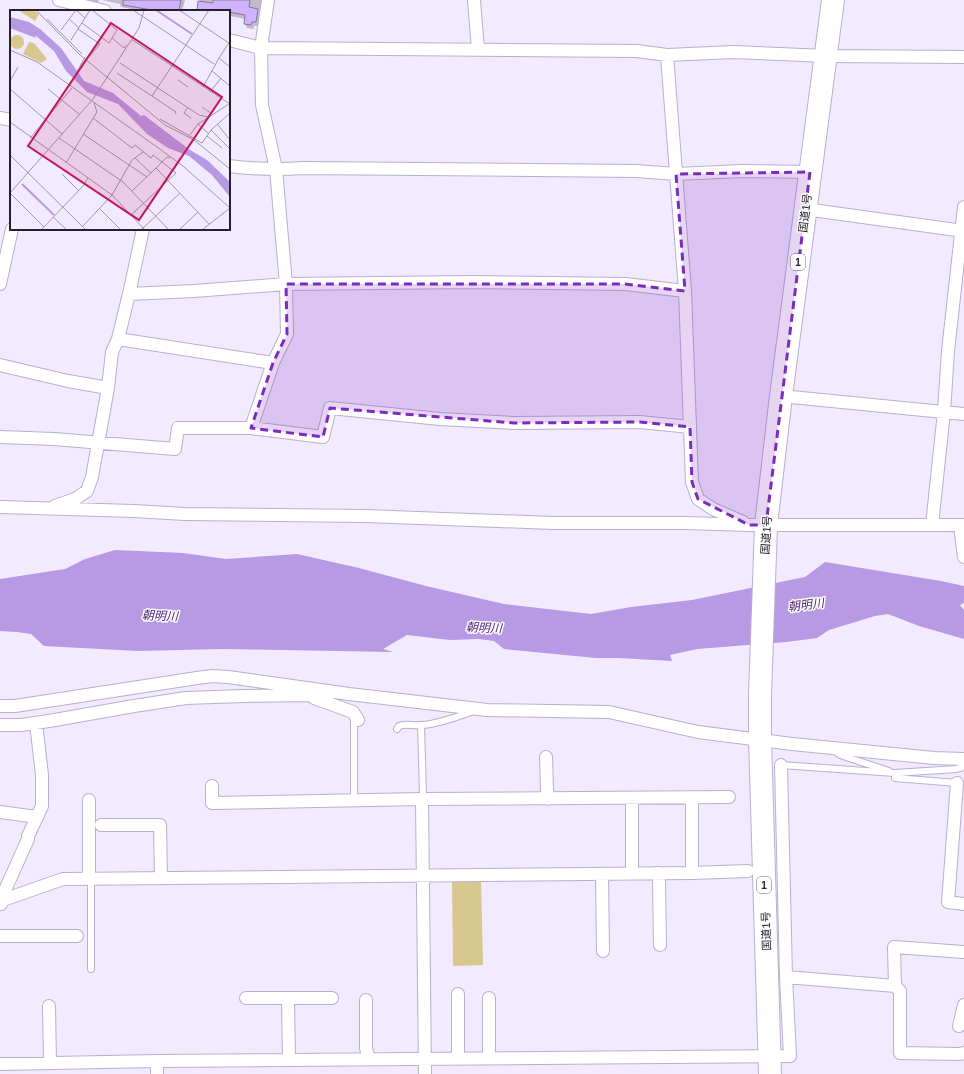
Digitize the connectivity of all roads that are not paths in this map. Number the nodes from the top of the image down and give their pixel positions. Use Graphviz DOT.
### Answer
graph roads {
  1 [pos="268,0"];
  2 [pos="474,0"];
  3 [pos="833,0"];
  4 [pos="61,4"];
  5 [pos="99,10"];
  6 [pos="230,40"];
  7 [pos="261,48"];
  8 [pos="478,50"];
  9 [pos="666,55"];
  10 [pos="826,56"];
  11 [pos="964,57"];
  12 [pos="0,118"];
  13 [pos="10,120"];
  14 [pos="230,166"];
  15 [pos="276,169"];
  16 [pos="810,172"];
  17 [pos="676,174"];
  18 [pos="964,207"];
  19 [pos="805,209"];
  20 [pos="12,230"];
  21 [pos="142,230"];
  22 [pos="963,231"];
  23 [pos="0,284"];
  24 [pos="286,284"];
  25 [pos="685,291"];
  26 [pos="129,294"];
  27 [pos="118,338"];
  28 [pos="273,363"];
  29 [pos="0,365"];
  30 [pos="108,388"];
  31 [pos="781,396"];
  32 [pos="944,412"];
  33 [pos="964,414"];
  34 [pos="690,427"];
  35 [pos="251,428"];
  36 [pos="0,437"];
  37 [pos="98,442"];
  38 [pos="0,507"];
  39 [pos="45,509"];
  40 [pos="932,525"];
  41 [pos="962,525"];
  42 [pos="760,532"];
  43 [pos="964,557"];
  44 [pos="315,692"];
  45 [pos="0,706"];
  46 [pos="476,709"];
  47 [pos="356,720"];
  48 [pos="36,723"];
  49 [pos="0,725"];
  50 [pos="421,725"];
  51 [pos="397,729"];
  52 [pos="760,739"];
  53 [pos="832,748"];
  54 [pos="546,757"];
  55 [pos="964,759"];
  56 [pos="781,765"];
  57 [pos="964,767"];
  58 [pos="895,773"];
  59 [pos="957,783"];
  60 [pos="212,786"];
  61 [pos="729,797"];
  62 [pos="632,798"];
  63 [pos="692,798"];
  64 [pos="422,799"];
  65 [pos="549,799"];
  66 [pos="89,800"];
  67 [pos="354,800"];
  68 [pos="0,812"];
  69 [pos="37,817"];
  70 [pos="101,825"];
  71 [pos="748,872"];
  72 [pos="657,873"];
  73 [pos="692,873"];
  74 [pos="602,874"];
  75 [pos="632,874"];
  76 [pos="423,876"];
  77 [pos="161,878"];
  78 [pos="90,879"];
  79 [pos="2,904"];
  80 [pos="964,904"];
  81 [pos="0,936"];
  82 [pos="77,936"];
  83 [pos="660,945"];
  84 [pos="603,952"];
  85 [pos="964,952"];
  86 [pos="91,969"];
  87 [pos="786,977"];
  88 [pos="895,986"];
  89 [pos="458,994"];
  90 [pos="246,998"];
  91 [pos="288,998"];
  92 [pos="332,998"];
  93 [pos="488,998"];
  94 [pos="366,1000"];
  95 [pos="964,1005"];
  96 [pos="49,1006"];
  97 [pos="959,1026"];
  98 [pos="964,1053"];
  99 [pos="489,1058"];
  100 [pos="370,1059"];
  101 [pos="425,1059"];
  102 [pos="458,1059"];
  103 [pos="289,1060"];
  104 [pos="157,1061"];
  105 [pos="50,1063"];
  106 [pos="0,1064"];
  107 [pos="769,1065"];
  108 [pos="90,1068"];
  109 [pos="157,1074"];
  110 [pos="425,1074"];
  1 -- 7 [label="street"];
  2 -- 8 [label="street"];
  3 -- 10 [label="highway, 国道1号 / 1"];
  4 -- 5 [label="street"];
  6 -- 7 [label="street"];
  7 -- 8 [label="street"];
  7 -- 15 [label="street"];
  8 -- 9 [label="street"];
  9 -- 10 [label="street"];
  9 -- 17 [label="street"];
  10 -- 11 [label="street"];
  10 -- 16 [label="highway, 国道1号 / 1"];
  12 -- 13 [label="street"];
  14 -- 15 [label="street"];
  15 -- 17 [label="street"];
  15 -- 24 [label="street"];
  16 -- 17 [label="street"];
  16 -- 19 [label="highway, 国道1号 / 1"];
  17 -- 25 [label="street"];
  18 -- 22 [label="street"];
  19 -- 22 [label="street"];
  19 -- 31 [label="highway, 国道1号 / 1"];
  20 -- 23 [label="street"];
  21 -- 26 [label="street"];
  22 -- 32 [label="street"];
  24 -- 25 [label="street"];
  24 -- 26 [label="street"];
  24 -- 28 [label="street"];
  25 -- 34 [label="street"];
  26 -- 27 [label="street"];
  27 -- 28 [label="street"];
  27 -- 30 [label="street"];
  28 -- 35 [label="street"];
  29 -- 30 [label="street"];
  30 -- 37 [label="street"];
  31 -- 32 [label="street"];
  31 -- 42 [label="highway, 国道1号 / 1"];
  32 -- 33 [label="street"];
  32 -- 40 [label="street"];
  34 -- 35 [label="street"];
  34 -- 42 [label="street"];
  35 -- 37 [label="street"];
  36 -- 37 [label="street"];
  37 -- 39 [label="street"];
  38 -- 39 [label="street"];
  39 -- 42 [label="street"];
  40 -- 41 [label="street"];
  40 -- 42 [label="street"];
  41 -- 43 [label="street"];
  42 -- 52 [label="highway, 国道1号 / 1"];
  44 -- 45 [label="street"];
  44 -- 46 [label="street"];
  44 -- 47 [label="street"];
  44 -- 48 [label="street"];
  46 -- 50 [label="lane"];
  46 -- 52 [label="street"];
  47 -- 67 [label="lane"];
  48 -- 49 [label="street"];
  48 -- 69 [label="street"];
  50 -- 51 [label="lane"];
  50 -- 64 [label="lane"];
  52 -- 53 [label="street"];
  52 -- 107 [label="highway, 国道1号 / 1"];
  53 -- 55 [label="street"];
  53 -- 58 [label="lane"];
  54 -- 65 [label="street"];
  56 -- 58 [label="lane"];
  56 -- 87 [label="street"];
  57 -- 58 [label="lane"];
  58 -- 59 [label="lane"];
  59 -- 80 [label="street"];
  60 -- 67 [label="street"];
  61 -- 63 [label="street"];
  62 -- 63 [label="street"];
  62 -- 65 [label="street"];
  62 -- 75 [label="street"];
  63 -- 73 [label="street"];
  64 -- 65 [label="street"];
  64 -- 67 [label="street"];
  64 -- 76 [label="street"];
  66 -- 78 [label="street"];
  68 -- 69 [label="street"];
  69 -- 79 [label="street"];
  70 -- 77 [label="street"];
  71 -- 73 [label="street"];
  72 -- 73 [label="street"];
  72 -- 75 [label="street"];
  72 -- 83 [label="street"];
  74 -- 75 [label="street"];
  74 -- 76 [label="street"];
  74 -- 84 [label="street"];
  76 -- 77 [label="street"];
  76 -- 101 [label="street"];
  77 -- 78 [label="street"];
  78 -- 79 [label="street"];
  78 -- 86 [label="lane"];
  81 -- 82 [label="street"];
  85 -- 88 [label="street"];
  87 -- 88 [label="street"];
  87 -- 107 [label="street"];
  88 -- 98 [label="street"];
  89 -- 102 [label="street"];
  90 -- 91 [label="street"];
  91 -- 92 [label="street"];
  91 -- 103 [label="street"];
  93 -- 99 [label="street"];
  94 -- 100 [label="street"];
  95 -- 97 [label="street"];
  96 -- 105 [label="street"];
  99 -- 102 [label="street"];
  99 -- 107 [label="street"];
  100 -- 101 [label="street"];
  100 -- 103 [label="street"];
  101 -- 102 [label="street"];
  101 -- 110 [label="street"];
  103 -- 104 [label="street"];
  104 -- 108 [label="street"];
  104 -- 109 [label="street"];
  105 -- 106 [label="street"];
  105 -- 108 [label="street"];
}
